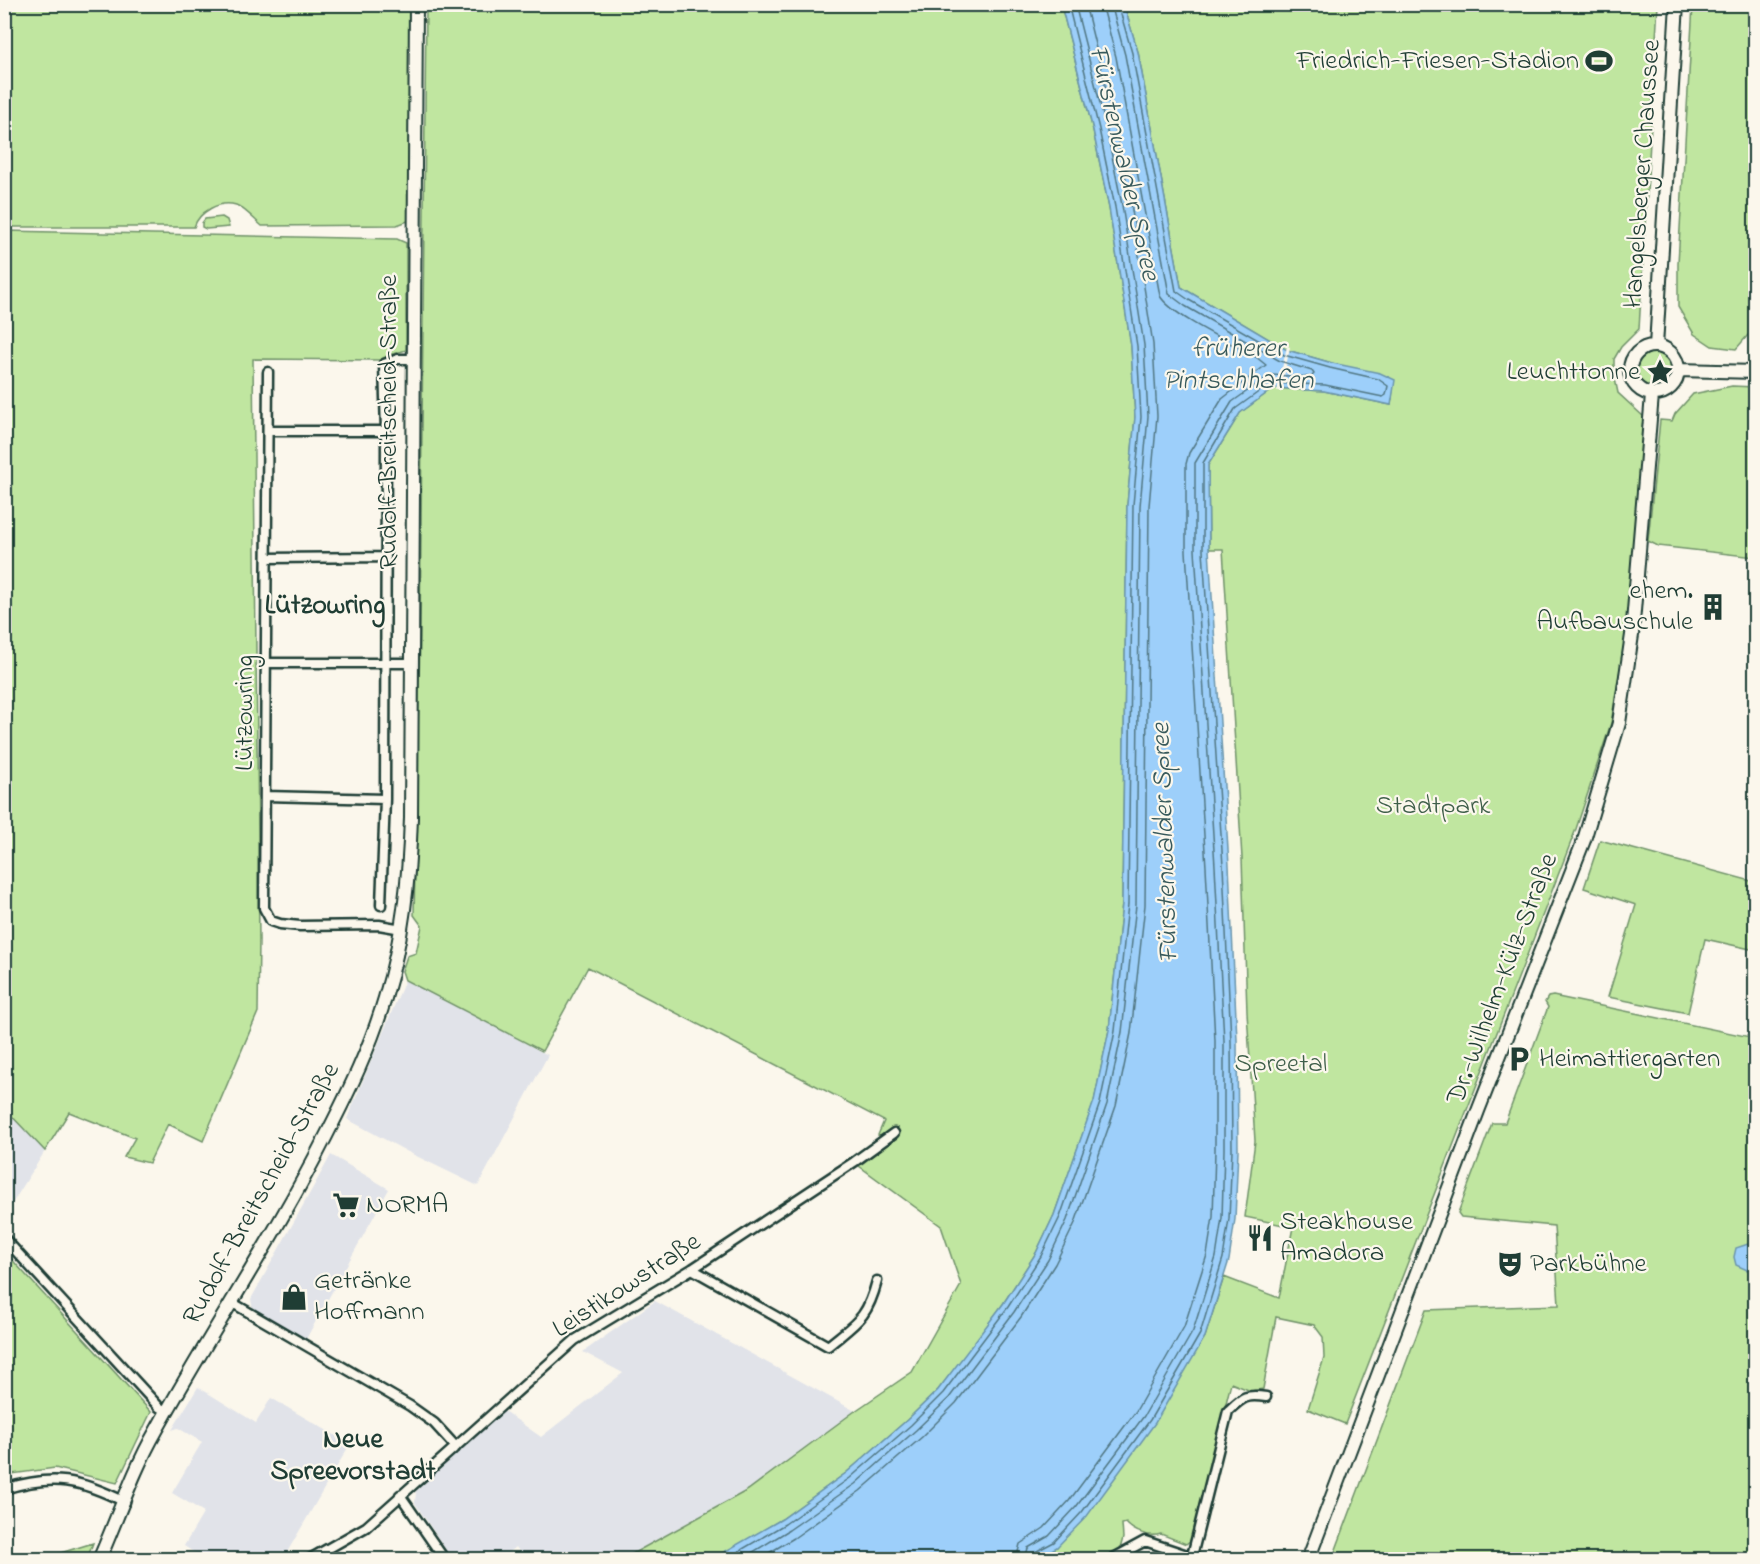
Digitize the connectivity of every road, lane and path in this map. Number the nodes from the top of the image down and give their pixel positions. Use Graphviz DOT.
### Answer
graph roads {
  1 [pos="416,4"];
  2 [pos="1677,4"];
  3 [pos="1656,346"];
  4 [pos="413,359"];
  5 [pos="1678,370"];
  6 [pos="268,372"];
  7 [pos="1755,372"];
  8 [pos="1653,395"];
  9 [pos="269,431"];
  10 [pos="386,431"];
  11 [pos="386,557"];
  12 [pos="267,558"];
  13 [pos="386,662"];
  14 [pos="266,663"];
  15 [pos="411,663"];
  16 [pos="265,796"];
  17 [pos="385,799"];
  18 [pos="381,905"];
  19 [pos="402,929"];
  20 [pos="894,1132"];
  21 [pos="4,1238"];
  22 [pos="692,1269"];
  23 [pos="877,1281"];
  24 [pos="231,1302"];
  25 [pos="1266,1397"];
  26 [pos="167,1412"];
  27 [pos="456,1447"];
  28 [pos="4,1489"];
  29 [pos="400,1495"];
  30 [pos="125,1502"];
  31 [pos="1195,1558"];
  32 [pos="99,1560"];
  33 [pos="308,1560"];
  34 [pos="445,1560"];
  35 [pos="1110,1560"];
  36 [pos="1308,1560"];
  1 -- 4 [label="main road, Rudolf-Breitscheid-Straße"];
  2 -- 3 [label="main road, Hangelsberger Chaussee"];
  3 -- 5 [label="main road"];
  3 -- 8 [label="main road"];
  4 -- 10 [label="street"];
  4 -- 15 [label="main road, Rudolf-Breitscheid-Straße"];
  5 -- 7 [label="main road"];
  5 -- 8 [label="main road"];
  6 -- 9 [label="street, Lützowring"];
  8 -- 36 [label="main road, Dr.-Wilhelm-Külz-Straße"];
  9 -- 10 [label="street"];
  9 -- 12 [label="street, Lützowring"];
  10 -- 11 [label="street"];
  11 -- 12 [label="street"];
  11 -- 13 [label="street"];
  12 -- 14 [label="street, Lützowring"];
  13 -- 14 [label="street"];
  13 -- 15 [label="street"];
  13 -- 17 [label="street"];
  14 -- 16 [label="street, Lützowring"];
  15 -- 19 [label="main road, Rudolf-Breitscheid-Straße"];
  16 -- 17 [label="street"];
  16 -- 19 [label="street, Lützowring"];
  17 -- 18 [label="street"];
  19 -- 24 [label="main road, Rudolf-Breitscheid-Straße"];
  20 -- 22 [label="street, Leistikowstraße"];
  21 -- 26 [label="street"];
  22 -- 23 [label="street"];
  22 -- 27 [label="street, Leistikowstraße"];
  24 -- 26 [label="main road, Rudolf-Breitscheid-Straße"];
  24 -- 27 [label="street"];
  25 -- 31 [label="street"];
  26 -- 30 [label="main road, Rudolf-Breitscheid-Straße"];
  27 -- 29 [label="street, Leistikowstraße"];
  28 -- 30 [label="street"];
  29 -- 33 [label="street, Leistikowstraße"];
  29 -- 34 [label="street"];
  30 -- 32 [label="main road, Rudolf-Breitscheid-Straße"];
  31 -- 35 [label="street"];
}
